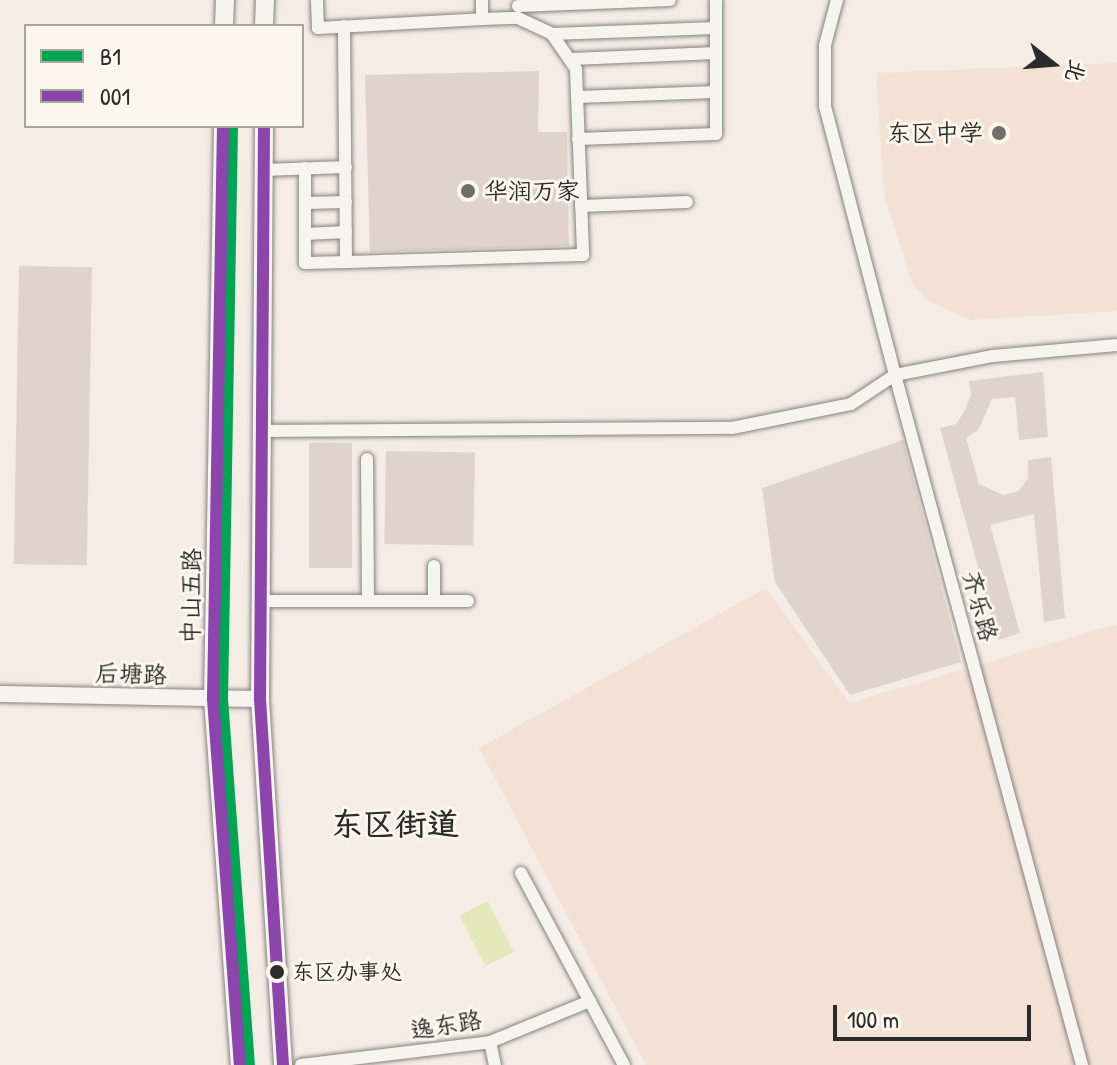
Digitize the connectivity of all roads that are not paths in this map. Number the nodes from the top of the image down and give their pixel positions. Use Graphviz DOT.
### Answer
graph roads {
  1 [pos="225,0"];
  2 [pos="265,0"];
  3 [pos="317,0"];
  4 [pos="482,0"];
  5 [pos="670,0"];
  6 [pos="716,0"];
  7 [pos="837,0"];
  8 [pos="518,8"];
  9 [pos="482,19"];
  10 [pos="224,24"];
  11 [pos="264,24"];
  12 [pos="344,26"];
  13 [pos="716,28"];
  14 [pos="552,34"];
  15 [pos="716,53"];
  16 [pos="572,59"];
  17 [pos="716,92"];
  18 [pos="577,97"];
  19 [pos="223,128"];
  20 [pos="264,128"];
  21 [pos="578,139"];
  22 [pos="346,167"];
  23 [pos="305,168"];
  24 [pos="263,170"];
  25 [pos="346,202"];
  26 [pos="687,202"];
  27 [pos="305,203"];
  28 [pos="581,206"];
  29 [pos="346,232"];
  30 [pos="305,234"];
  31 [pos="346,262"];
  32 [pos="1117,345"];
  33 [pos="895,375"];
  34 [pos="262,431"];
  35 [pos="367,459"];
  36 [pos="434,566"];
  37 [pos="261,601"];
  38 [pos="368,601"];
  39 [pos="434,601"];
  40 [pos="468,601"];
  41 [pos="0,694"];
  42 [pos="213,699"];
  43 [pos="260,699"];
  44 [pos="521,873"];
  45 [pos="590,1001"];
  46 [pos="490,1042"];
  47 [pos="363,1058"];
  48 [pos="240,1065"];
  49 [pos="283,1065"];
  50 [pos="301,1065"];
  51 [pos="386,1065"];
  52 [pos="495,1065"];
  53 [pos="624,1065"];
  54 [pos="1082,1065"];
  1 -- 10 [label="main road"];
  2 -- 11 [label="main road"];
  3 -- 12 [label="street"];
  4 -- 9 [label="street"];
  5 -- 8 [label="street"];
  6 -- 13 [label="street"];
  7 -- 33 [label="street, 齐乐路"];
  8 -- 9 [label="street"];
  8 -- 14 [label="street"];
  9 -- 12 [label="street"];
  12 -- 22 [label="street"];
  13 -- 14 [label="street"];
  13 -- 15 [label="street"];
  14 -- 16 [label="street"];
  15 -- 16 [label="street"];
  15 -- 17 [label="street"];
  16 -- 18 [label="street"];
  17 -- 18 [label="street"];
  17 -- 21 [label="street"];
  18 -- 21 [label="street"];
  19 -- 42 [label="main road, 中山五路"];
  20 -- 24 [label="main road"];
  21 -- 28 [label="street"];
  22 -- 23 [label="street"];
  22 -- 25 [label="street"];
  23 -- 24 [label="street"];
  23 -- 27 [label="street"];
  24 -- 34 [label="main road"];
  25 -- 27 [label="street"];
  25 -- 29 [label="street"];
  26 -- 28 [label="street"];
  27 -- 30 [label="street"];
  28 -- 31 [label="street"];
  29 -- 30 [label="street"];
  29 -- 31 [label="street"];
  30 -- 31 [label="street"];
  32 -- 33 [label="street"];
  33 -- 34 [label="street"];
  33 -- 54 [label="street, 齐乐路"];
  34 -- 37 [label="main road"];
  35 -- 38 [label="street"];
  36 -- 39 [label="street"];
  37 -- 38 [label="street"];
  37 -- 43 [label="main road"];
  38 -- 39 [label="street"];
  39 -- 40 [label="street"];
  41 -- 42 [label="street, 后塘路"];
  42 -- 43 [label="street, 后塘路"];
  42 -- 48 [label="main road, 中山五路"];
  43 -- 49 [label="main road"];
  44 -- 45 [label="street"];
  45 -- 46 [label="street, 逸东路"];
  45 -- 53 [label="street"];
  46 -- 47 [label="street, 逸东路"];
  46 -- 52 [label="street"];
  47 -- 50 [label="street, 逸东路"];
  47 -- 51 [label="street"];
}
